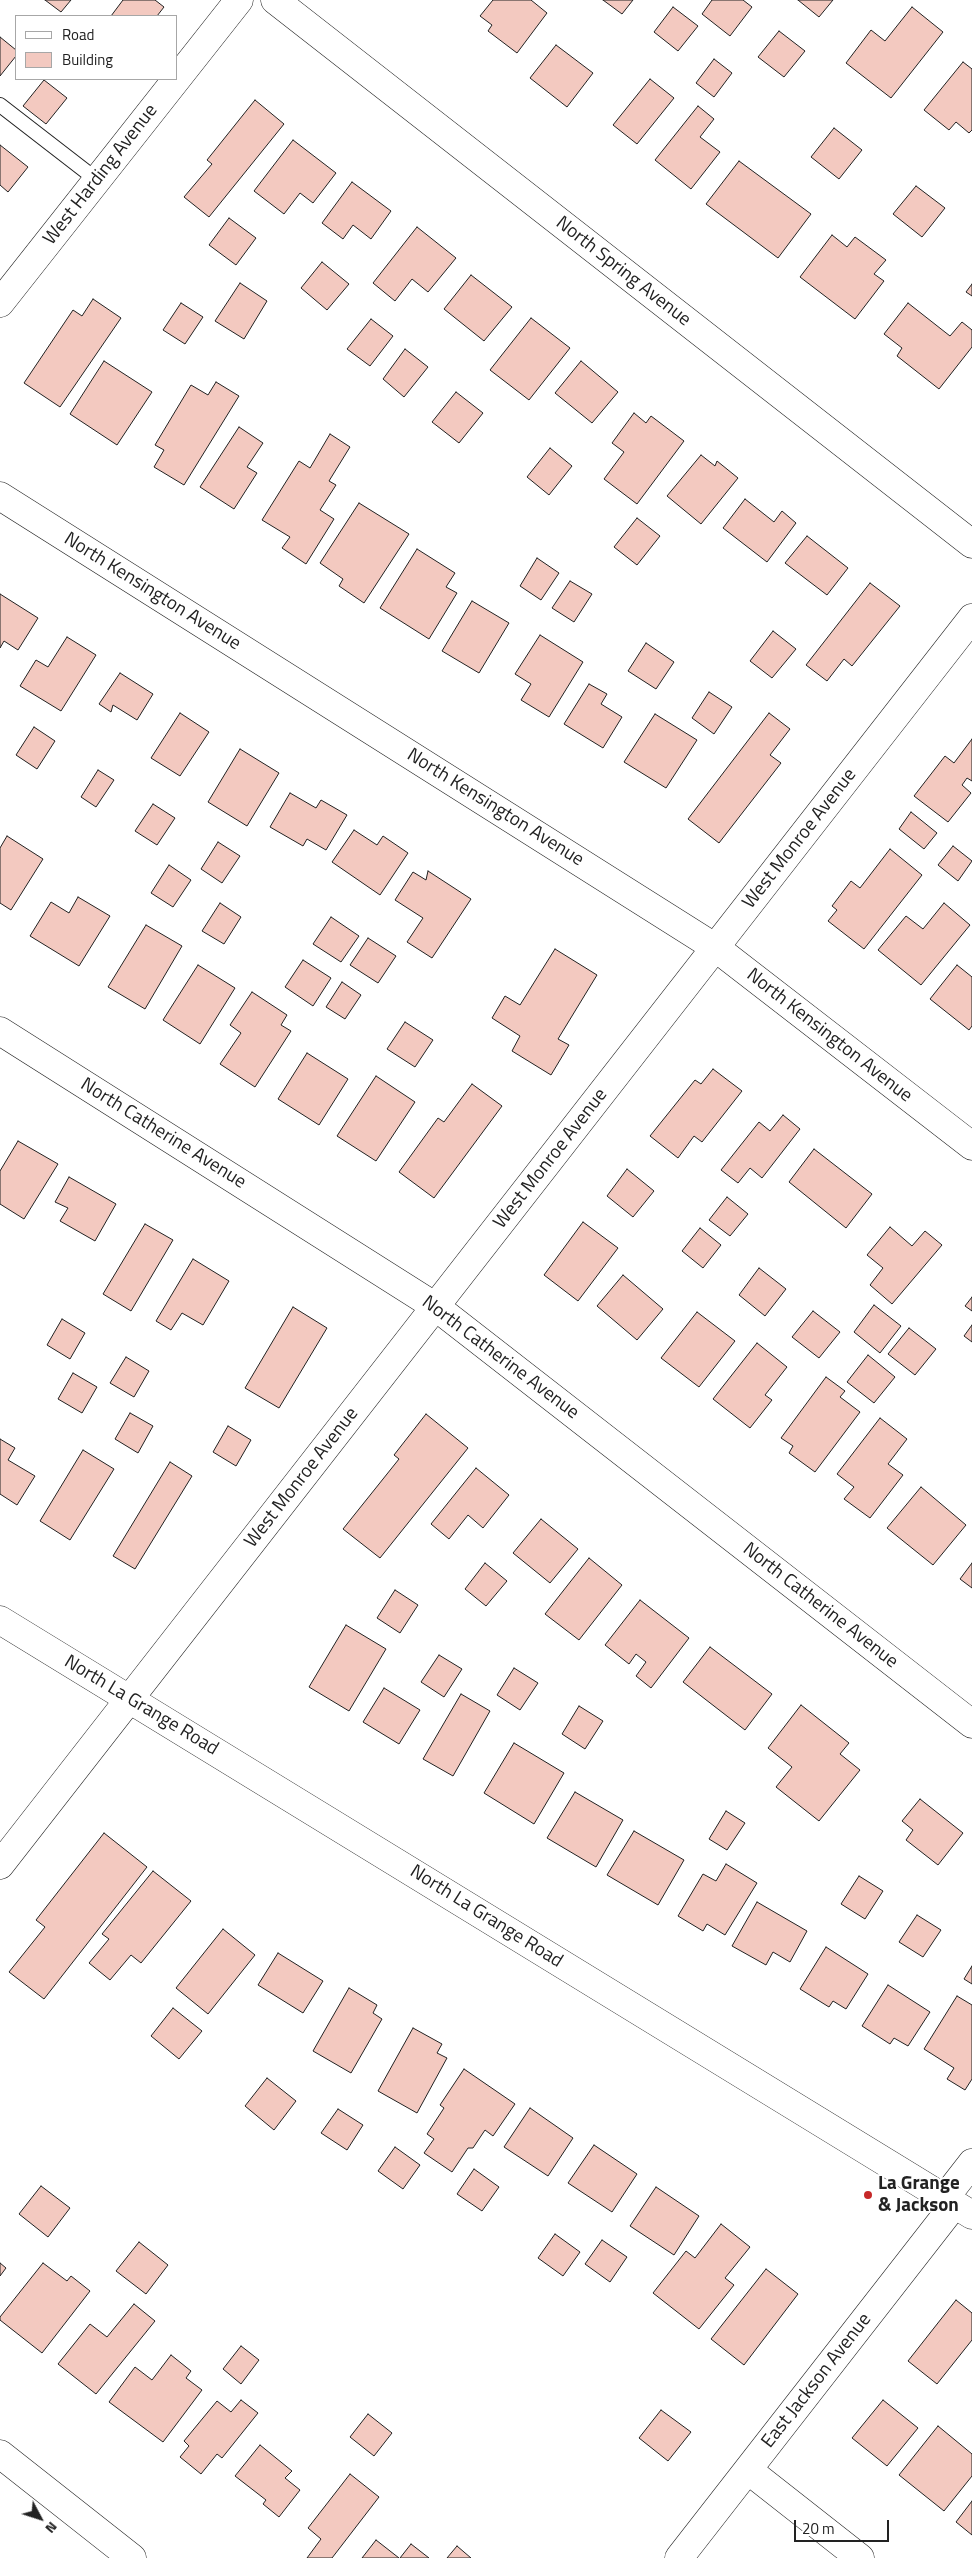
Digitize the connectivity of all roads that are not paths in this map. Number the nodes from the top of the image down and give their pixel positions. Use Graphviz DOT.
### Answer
graph roads {
  1 [pos="239,0"];
  2 [pos="275,0"];
  3 [pos="178,77"];
  4 [pos="176,80"];
  5 [pos="0,105"];
  6 [pos="97,180"];
  7 [pos="0,303"];
  8 [pos="0,496"];
  9 [pos="972,544"];
  10 [pos="972,618"];
  11 [pos="716,948"];
  12 [pos="0,1031"];
  13 [pos="972,1146"];
  14 [pos="436,1307"];
  15 [pos="0,1620"];
  16 [pos="129,1698"];
  17 [pos="972,1724"];
  18 [pos="0,1865"];
  19 [pos="972,2163"];
  20 [pos="957,2206"];
  21 [pos="0,2454"];
  22 [pos="748,2470"];
  23 [pos="132,2558"];
  24 [pos="679,2558"];
  25 [pos="860,2558"];
  1 -- 3 [label="street, West Harding Avenue"];
  2 -- 9 [label="street, North Spring Avenue"];
  4 -- 6 [label="street, West Harding Avenue"];
  5 -- 6 [label="lane"];
  6 -- 7 [label="street, West Harding Avenue"];
  8 -- 11 [label="street, North Kensington Avenue"];
  10 -- 11 [label="street, West Monroe Avenue"];
  11 -- 13 [label="street, North Kensington Avenue"];
  11 -- 14 [label="street, West Monroe Avenue"];
  12 -- 14 [label="street, North Catherine Avenue"];
  14 -- 16 [label="street, West Monroe Avenue"];
  14 -- 17 [label="street, North Catherine Avenue"];
  15 -- 16 [label="street, North La Grange Road"];
  16 -- 18 [label="street, West Monroe Avenue"];
  16 -- 20 [label="street, North La Grange Road"];
  19 -- 20 [label="street, East Jackson Avenue"];
  20 -- 22 [label="street, East Jackson Avenue"];
  21 -- 23 [label="street"];
  22 -- 24 [label="street, East Jackson Avenue"];
  22 -- 25 [label="street"];
}
